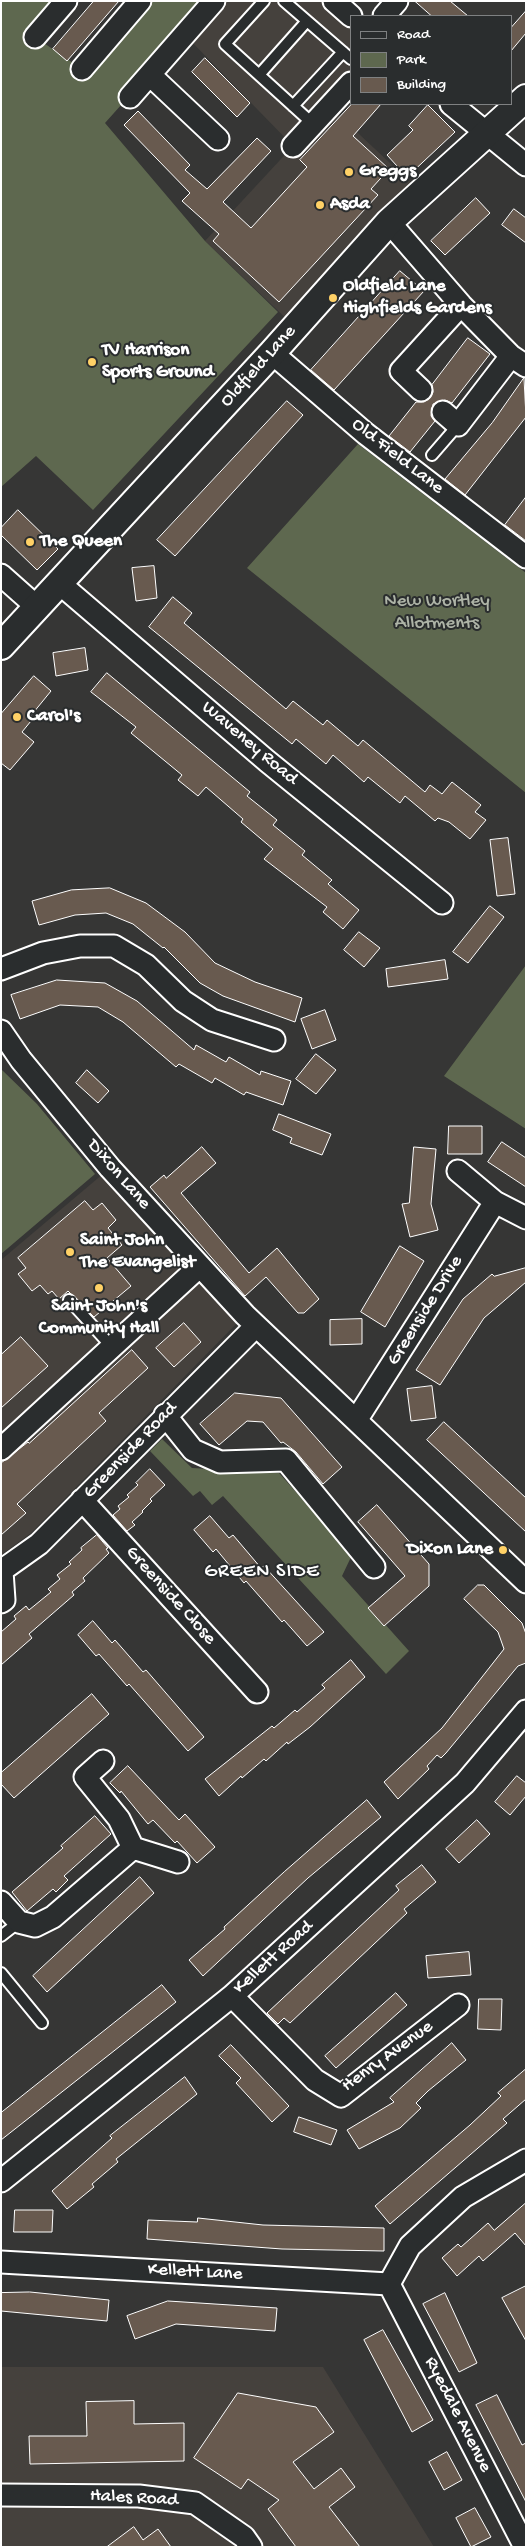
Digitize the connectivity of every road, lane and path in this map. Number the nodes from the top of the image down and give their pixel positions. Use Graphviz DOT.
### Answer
graph roads {
  1 [pos="66,1"];
  2 [pos="140,1"];
  3 [pos="214,1"];
  4 [pos="264,1"];
  5 [pos="284,1"];
  6 [pos="334,1"];
  7 [pos="397,1"];
  8 [pos="350,15"];
  9 [pos="385,15"];
  10 [pos="307,21"];
  11 [pos="35,37"];
  12 [pos="343,52"];
  13 [pos="350,58"];
  14 [pos="82,69"];
  15 [pos="150,75"];
  16 [pos="259,75"];
  17 [pos="350,84"];
  18 [pos="130,97"];
  19 [pos="526,98"];
  20 [pos="452,105"];
  21 [pos="293,106"];
  22 [pos="313,124"];
  23 [pos="486,134"];
  24 [pos="220,141"];
  25 [pos="293,146"];
  26 [pos="526,165"];
  27 [pos="389,222"];
  28 [pos="461,305"];
  29 [pos="272,352"];
  30 [pos="518,361"];
  31 [pos="421,390"];
  32 [pos="451,418"];
  33 [pos="432,455"];
  34 [pos="526,557"];
  35 [pos="1,575"];
  36 [pos="59,582"];
  37 [pos="37,607"];
  38 [pos="1,646"];
  39 [pos="442,902"];
  40 [pos="1,969"];
  41 [pos="1,1031"];
  42 [pos="274,1040"];
  43 [pos="458,1171"];
  44 [pos="494,1202"];
  45 [pos="526,1218"];
  46 [pos="200,1266"];
  47 [pos="69,1300"];
  48 [pos="256,1326"];
  49 [pos="112,1348"];
  50 [pos="165,1415"];
  51 [pos="357,1419"];
  52 [pos="2,1448"];
  53 [pos="82,1500"];
  54 [pos="374,1567"];
  55 [pos="1,1571"];
  56 [pos="526,1582"];
  57 [pos="1,1602"];
  58 [pos="257,1692"];
  59 [pos="526,1711"];
  60 [pos="102,1761"];
  61 [pos="133,1848"];
  62 [pos="178,1862"];
  63 [pos="1,1902"];
  64 [pos="19,1922"];
  65 [pos="1,1936"];
  66 [pos="1,1973"];
  67 [pos="232,1996"];
  68 [pos="458,2005"];
  69 [pos="42,2023"];
  70 [pos="526,2160"];
  71 [pos="1,2181"];
  72 [pos="1,2262"];
  73 [pos="389,2284"];
  74 [pos="1,2495"];
  75 [pos="251,2547"];
  76 [pos="524,2547"];
  1 -- 11 [label="street"];
  2 -- 14 [label="street"];
  3 -- 15 [label="street"];
  4 -- 16 [label="lane"];
  5 -- 10 [label="lane"];
  6 -- 8 [label="street"];
  7 -- 9 [label="street"];
  10 -- 12 [label="lane"];
  10 -- 16 [label="lane"];
  12 -- 13 [label="lane"];
  12 -- 21 [label="lane"];
  15 -- 18 [label="street"];
  15 -- 24 [label="street"];
  16 -- 21 [label="lane"];
  17 -- 22 [label="street"];
  19 -- 23 [label="street, Oldfield Lane"];
  20 -- 23 [label="street"];
  21 -- 22 [label="lane"];
  22 -- 25 [label="street"];
  23 -- 26 [label="street"];
  23 -- 27 [label="street, Oldfield Lane"];
  27 -- 28 [label="street"];
  27 -- 29 [label="street, Oldfield Lane"];
  28 -- 30 [label="street"];
  28 -- 31 [label="street"];
  29 -- 34 [label="street, Old Field Lane"];
  29 -- 36 [label="street, Oldfield Lane"];
  30 -- 32 [label="street"];
  32 -- 33 [label="lane"];
  35 -- 37 [label="street"];
  36 -- 37 [label="street, Oldfield Lane"];
  36 -- 39 [label="street, Waveney Road"];
  37 -- 38 [label="street, Oldfield Lane"];
  40 -- 42 [label="street"];
  41 -- 46 [label="street, Dixon Lane"];
  43 -- 44 [label="street"];
  44 -- 45 [label="street"];
  44 -- 51 [label="street, Greenside Drive"];
  46 -- 48 [label="street, Dixon Lane"];
  46 -- 49 [label="street"];
  47 -- 49 [label="lane"];
  48 -- 50 [label="street, Greenside Road"];
  48 -- 51 [label="street, Dixon Lane"];
  49 -- 52 [label="street"];
  50 -- 53 [label="street, Greenside Road"];
  50 -- 54 [label="street"];
  51 -- 56 [label="street, Dixon Lane"];
  53 -- 55 [label="street, Greenside Road"];
  53 -- 58 [label="street, Greenside Close"];
  55 -- 57 [label="street"];
  59 -- 67 [label="street, Kellett Road"];
  60 -- 61 [label="street"];
  61 -- 62 [label="street"];
  61 -- 64 [label="street"];
  63 -- 64 [label="street"];
  64 -- 65 [label="lane"];
  66 -- 69 [label="lane"];
  67 -- 68 [label="street, Henry Avenue"];
  67 -- 71 [label="street, Kellett Road"];
  70 -- 73 [label="street"];
  72 -- 73 [label="street, Kellett Lane"];
  73 -- 76 [label="street, Ryedale Avenue"];
  74 -- 75 [label="street, Hales Road"];
}
